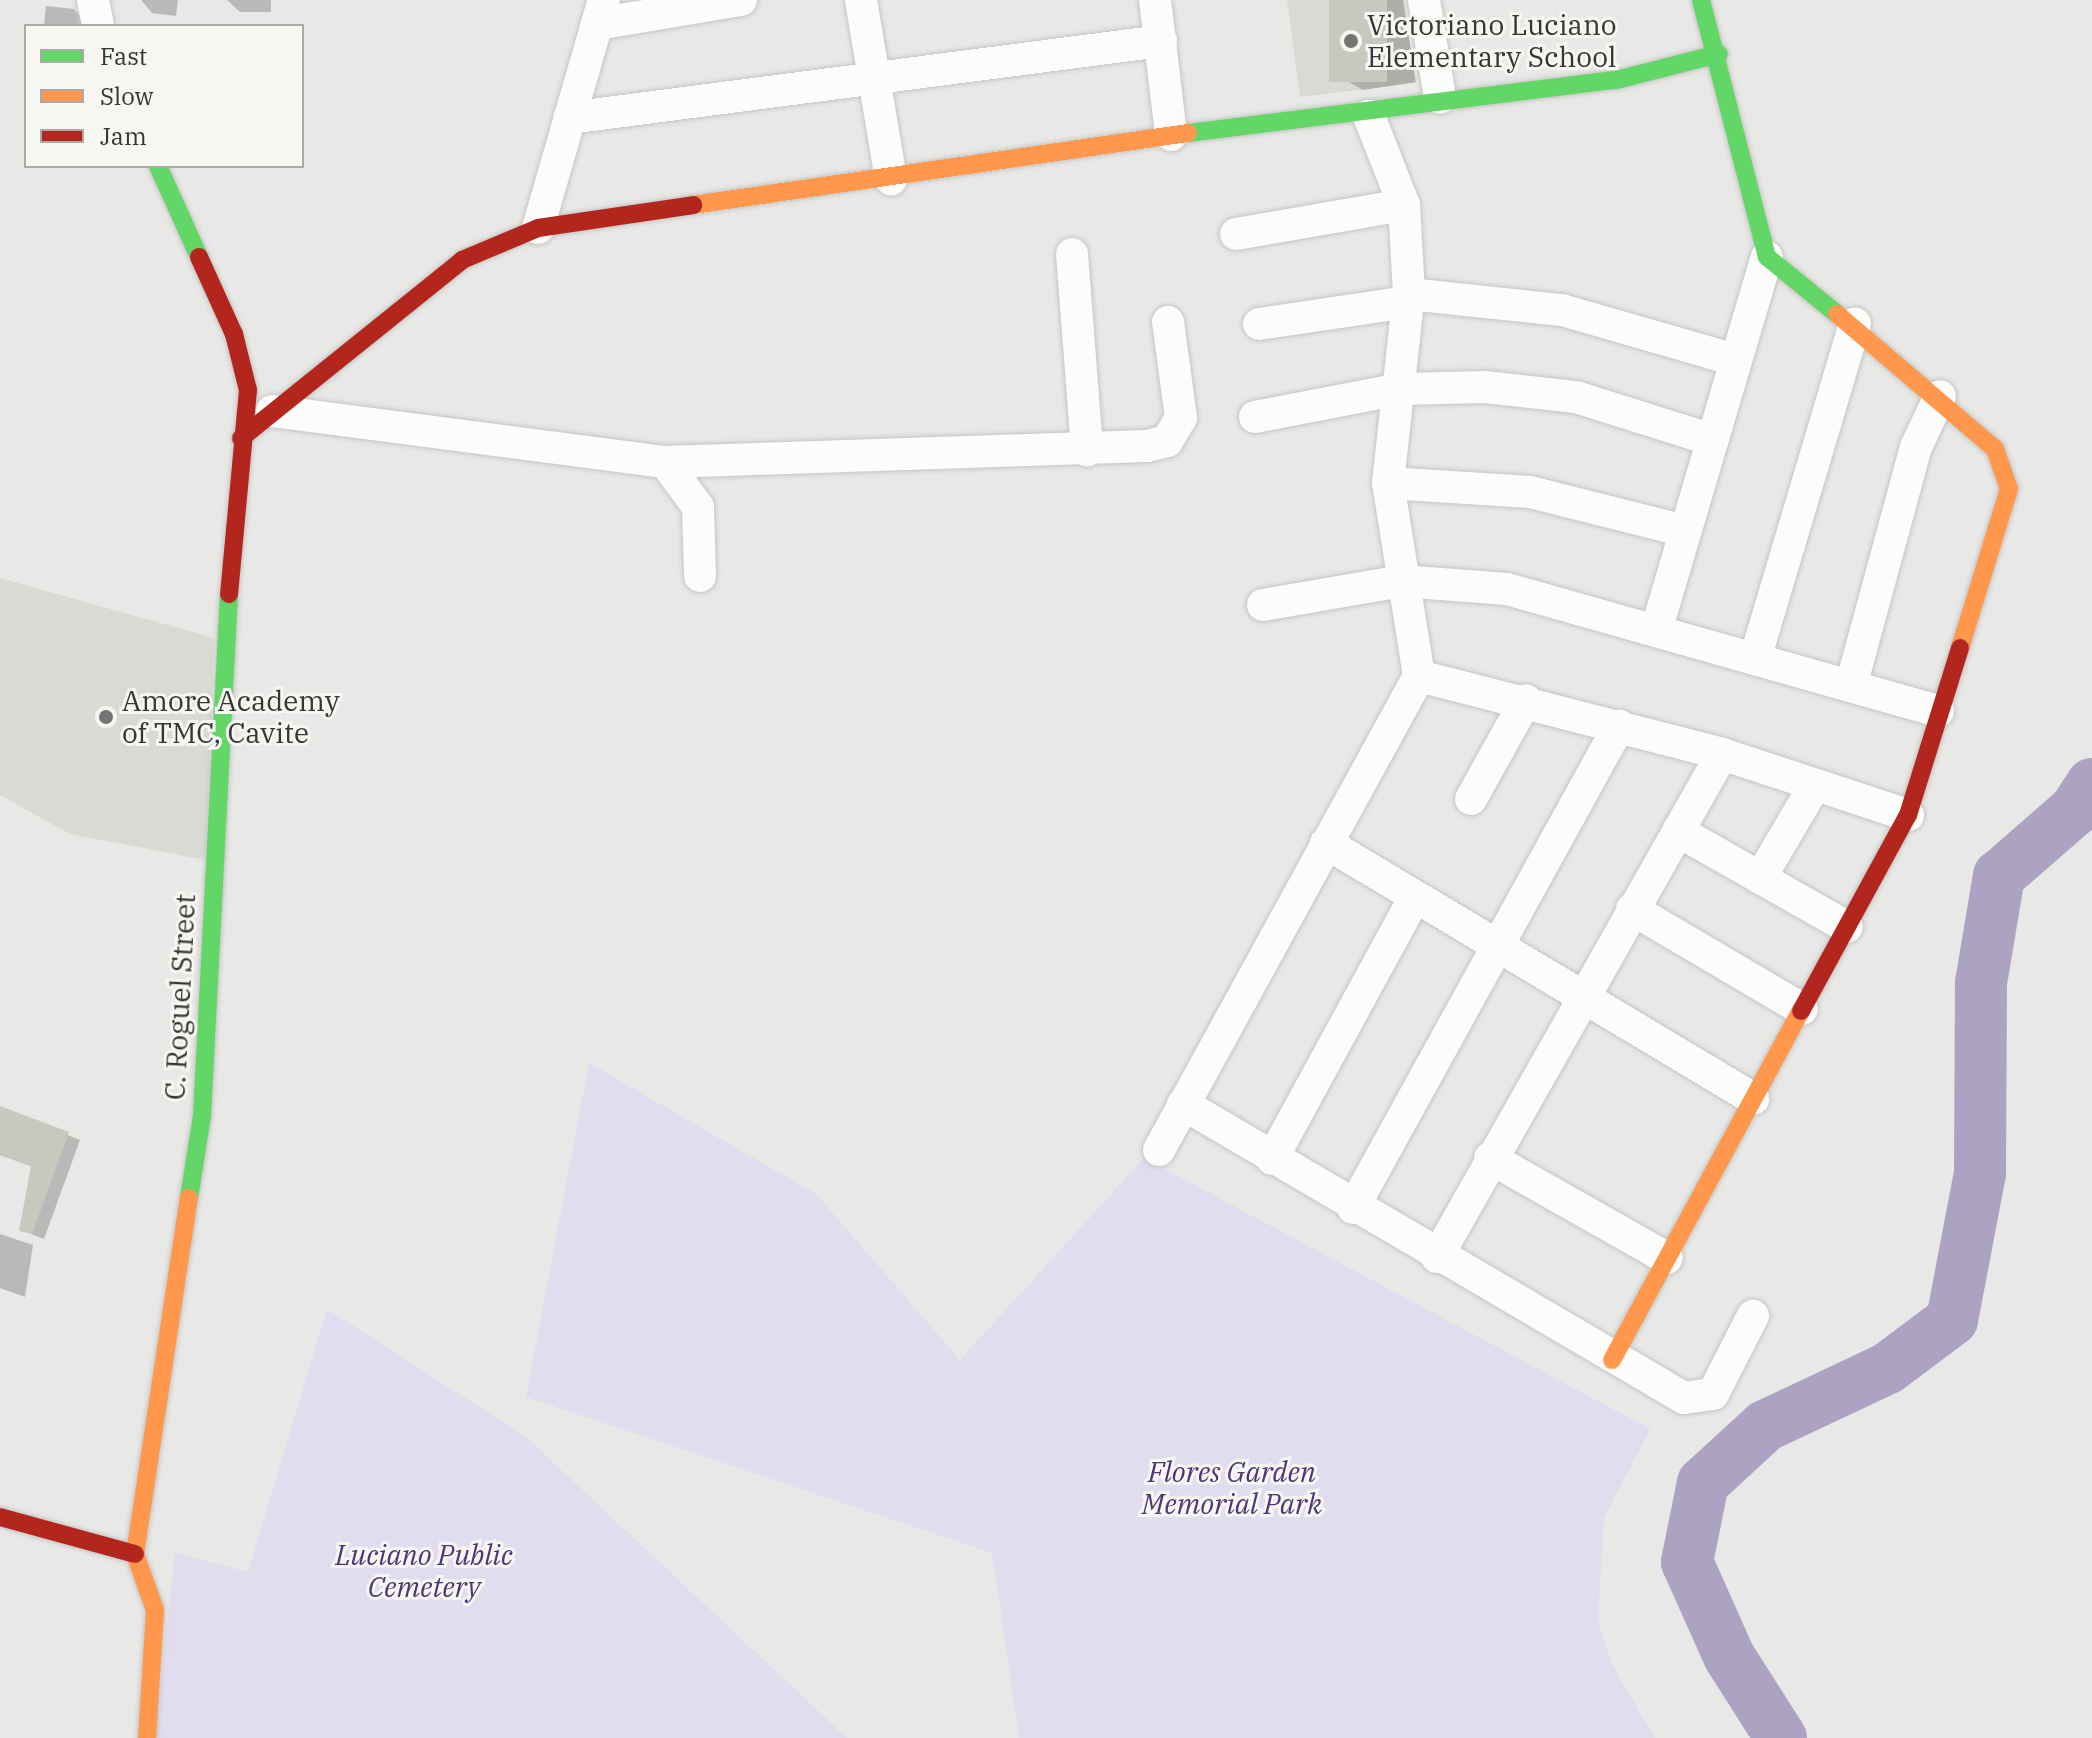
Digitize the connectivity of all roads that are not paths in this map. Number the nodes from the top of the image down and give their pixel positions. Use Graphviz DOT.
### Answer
graph roads {
  1 [pos="93,0"];
  2 [pos="741,0"];
  3 [pos="861,0"];
  4 [pos="1155,0"];
  5 [pos="1424,0"];
  6 [pos="1701,0"];
  7 [pos="601,12"];
  8 [pos="98,24"];
  9 [pos="1161,41"];
  10 [pos="1719,54"];
  11 [pos="872,78"];
  12 [pos="1440,98"];
  13 [pos="1369,116"];
  14 [pos="569,118"];
  15 [pos="1171,135"];
  16 [pos="159,168"];
  17 [pos="891,180"];
  18 [pos="1404,205"];
  19 [pos="538,228"];
  20 [pos="1236,234"];
  21 [pos="1072,254"];
  22 [pos="1767,257"];
  23 [pos="1408,298"];
  24 [pos="1168,322"];
  25 [pos="1259,324"];
  26 [pos="1855,324"];
  27 [pos="1735,360"];
  28 [pos="1400,389"];
  29 [pos="1940,396"];
  30 [pos="272,411"];
  31 [pos="1255,417"];
  32 [pos="241,438"];
  33 [pos="1712,440"];
  34 [pos="1087,450"];
  35 [pos="665,462"];
  36 [pos="1388,483"];
  37 [pos="1685,531"];
  38 [pos="700,576"];
  39 [pos="1402,581"];
  40 [pos="1263,605"];
  41 [pos="1656,631"];
  42 [pos="1755,659"];
  43 [pos="1419,676"];
  44 [pos="1851,686"];
  45 [pos="1526,700"];
  46 [pos="1938,711"];
  47 [pos="1619,726"];
  48 [pos="1722,754"];
  49 [pos="1815,785"];
  50 [pos="1471,799"];
  51 [pos="1908,815"];
  52 [pos="1678,831"];
  53 [pos="1326,843"];
  54 [pos="1760,878"];
  55 [pos="1414,899"];
  56 [pos="1632,909"];
  57 [pos="1847,927"];
  58 [pos="1497,948"];
  59 [pos="1579,997"];
  60 [pos="1802,1009"];
  61 [pos="1753,1099"];
  62 [pos="1183,1104"];
  63 [pos="1159,1150"];
  64 [pos="1490,1158"];
  65 [pos="1272,1159"];
  66 [pos="1353,1208"];
  67 [pos="1437,1257"];
  68 [pos="1667,1258"];
  69 [pos="1753,1316"];
  70 [pos="1612,1360"];
  71 [pos="0,1517"];
  72 [pos="135,1554"];
  73 [pos="147,1738"];
  1 -- 8 [label="street"];
  2 -- 7 [label="street"];
  3 -- 11 [label="street"];
  4 -- 9 [label="street"];
  5 -- 12 [label="street"];
  6 -- 10 [label="street"];
  7 -- 14 [label="street"];
  9 -- 11 [label="street"];
  9 -- 15 [label="street"];
  10 -- 12 [label="street"];
  10 -- 22 [label="street"];
  11 -- 14 [label="street"];
  11 -- 17 [label="street"];
  12 -- 13 [label="street"];
  13 -- 15 [label="street"];
  13 -- 18 [label="street"];
  14 -- 19 [label="street"];
  15 -- 17 [label="street"];
  16 -- 32 [label="street, C. Roguel Street"];
  17 -- 19 [label="street"];
  18 -- 20 [label="street"];
  18 -- 23 [label="street"];
  19 -- 30 [label="street"];
  21 -- 34 [label="street"];
  22 -- 26 [label="street"];
  22 -- 27 [label="street"];
  23 -- 25 [label="street"];
  23 -- 27 [label="street"];
  23 -- 28 [label="street"];
  24 -- 34 [label="street"];
  26 -- 29 [label="street"];
  26 -- 42 [label="street"];
  27 -- 33 [label="street"];
  28 -- 31 [label="street"];
  28 -- 33 [label="street"];
  28 -- 36 [label="street"];
  29 -- 44 [label="street"];
  29 -- 46 [label="street"];
  30 -- 32 [label="street"];
  30 -- 35 [label="street"];
  32 -- 72 [label="street, C. Roguel Street"];
  33 -- 37 [label="street"];
  34 -- 35 [label="street"];
  35 -- 38 [label="street"];
  36 -- 37 [label="street"];
  36 -- 39 [label="street"];
  37 -- 41 [label="street"];
  39 -- 40 [label="street"];
  39 -- 41 [label="street"];
  39 -- 43 [label="street"];
  41 -- 42 [label="street"];
  42 -- 44 [label="street"];
  43 -- 45 [label="street"];
  43 -- 53 [label="street"];
  44 -- 46 [label="street"];
  45 -- 47 [label="street"];
  45 -- 50 [label="street"];
  46 -- 51 [label="street"];
  47 -- 48 [label="street"];
  47 -- 58 [label="street"];
  48 -- 49 [label="street"];
  48 -- 52 [label="street"];
  49 -- 51 [label="street"];
  49 -- 54 [label="street"];
  51 -- 57 [label="street"];
  52 -- 54 [label="street"];
  52 -- 56 [label="street"];
  53 -- 55 [label="street"];
  53 -- 62 [label="street"];
  54 -- 57 [label="street"];
  55 -- 58 [label="street"];
  55 -- 65 [label="street"];
  56 -- 59 [label="street"];
  56 -- 60 [label="street"];
  57 -- 60 [label="street"];
  58 -- 59 [label="street"];
  58 -- 66 [label="street"];
  59 -- 61 [label="street"];
  59 -- 64 [label="street"];
  60 -- 61 [label="street"];
  61 -- 68 [label="street"];
  62 -- 63 [label="street"];
  62 -- 65 [label="street"];
  64 -- 67 [label="street"];
  64 -- 68 [label="street"];
  65 -- 66 [label="street"];
  66 -- 67 [label="street"];
  67 -- 70 [label="street"];
  68 -- 70 [label="street"];
  69 -- 70 [label="street"];
  71 -- 72 [label="street"];
  72 -- 73 [label="street"];
}
